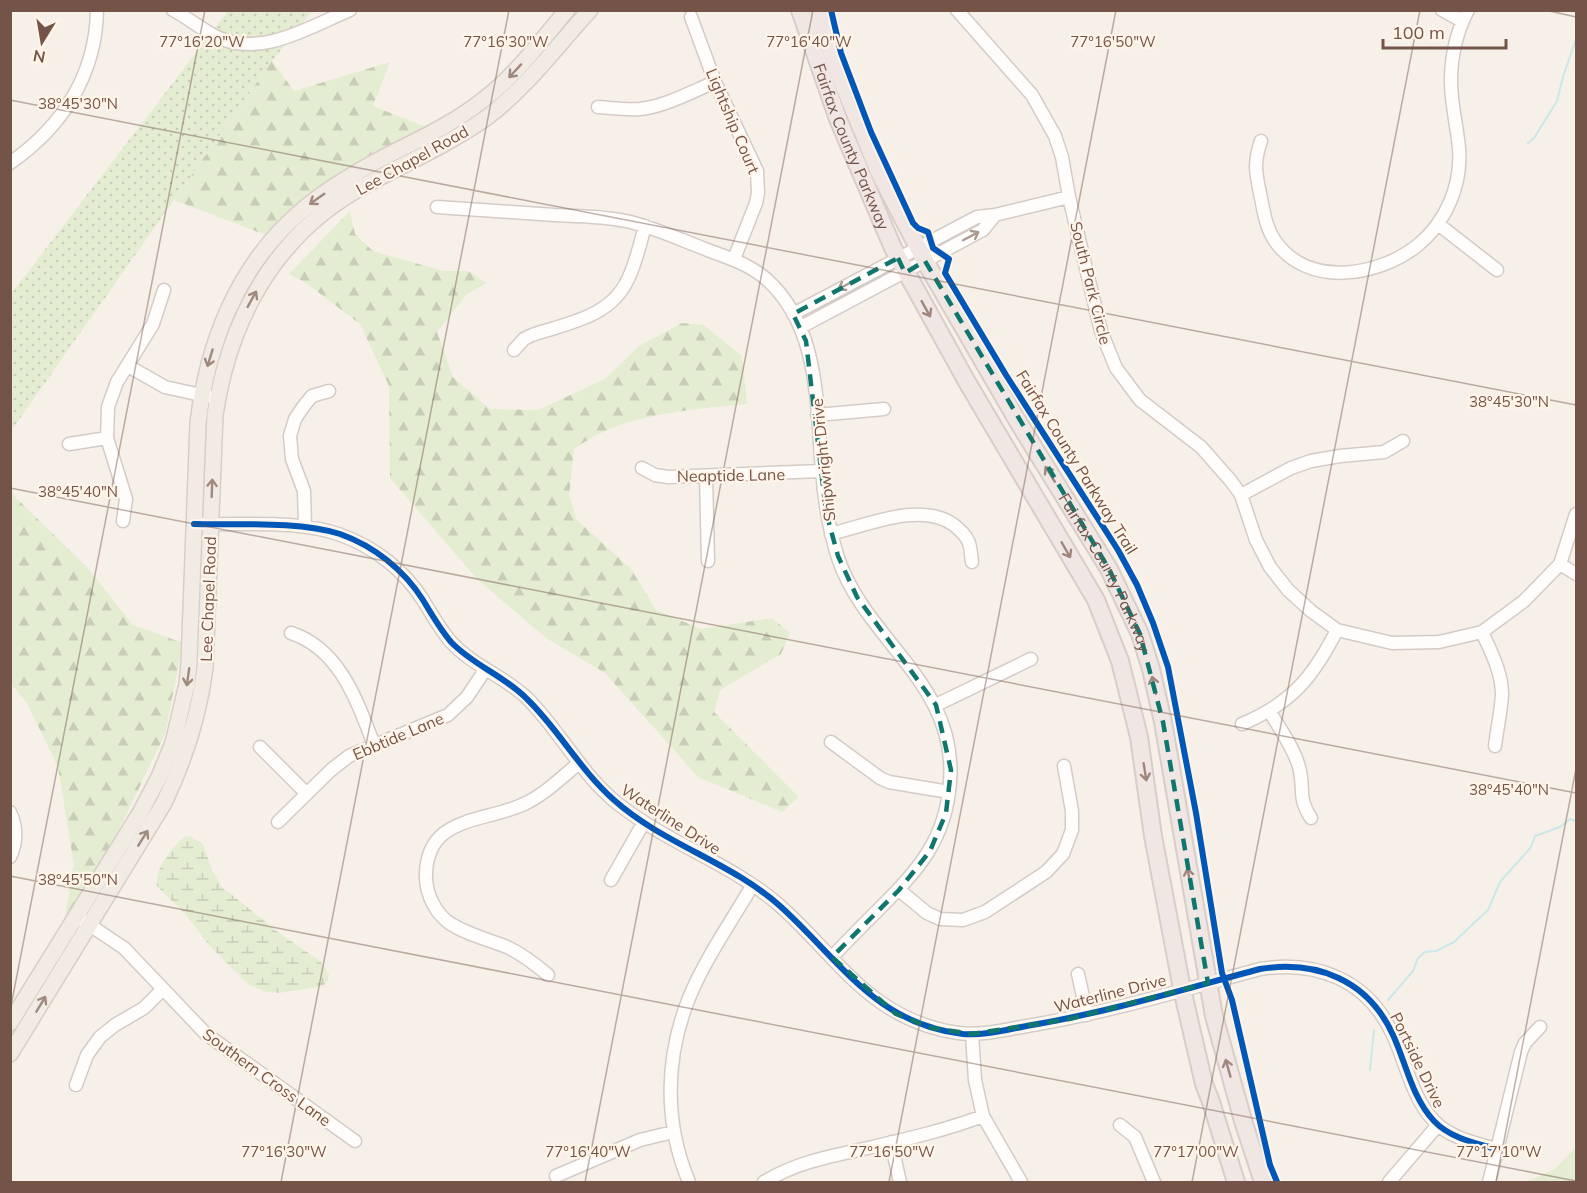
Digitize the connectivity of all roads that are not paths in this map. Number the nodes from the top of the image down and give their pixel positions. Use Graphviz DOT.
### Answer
graph roads {
  1 [pos="97,10"];
  2 [pos="172,10"];
  3 [pos="350,10"];
  4 [pos="567,10"];
  5 [pos="590,10"];
  6 [pos="800,10"];
  7 [pos="817,10"];
  8 [pos="957,10"];
  9 [pos="1442,10"];
  10 [pos="1465,16"];
  11 [pos="691,17"];
  12 [pos="715,82"];
  13 [pos="598,107"];
  14 [pos="438,130"];
  15 [pos="1261,141"];
  16 [pos="446,144"];
  17 [pos="10,163"];
  18 [pos="1069,197"];
  19 [pos="437,207"];
  20 [pos="1438,225"];
  21 [pos="645,226"];
  22 [pos="921,254"];
  23 [pos="734,259"];
  24 [pos="902,265"];
  25 [pos="1497,270"];
  26 [pos="164,290"];
  27 [pos="794,314"];
  28 [pos="801,327"];
  29 [pos="514,350"];
  30 [pos="128,366"];
  31 [pos="329,390"];
  32 [pos="201,395"];
  33 [pos="218,398"];
  34 [pos="884,409"];
  35 [pos="817,415"];
  36 [pos="107,438"];
  37 [pos="1403,441"];
  38 [pos="69,444"];
  39 [pos="642,468"];
  40 [pos="822,471"];
  41 [pos="706,476"];
  42 [pos="1241,495"];
  43 [pos="1576,514"];
  44 [pos="123,521"];
  45 [pos="195,524"];
  46 [pos="210,524"];
  47 [pos="305,526"];
  48 [pos="831,534"];
  49 [pos="708,561"];
  50 [pos="972,562"];
  51 [pos="1560,564"];
  52 [pos="1576,574"];
  53 [pos="1337,630"];
  54 [pos="1482,632"];
  55 [pos="291,633"];
  56 [pos="1031,659"];
  57 [pos="485,670"];
  58 [pos="936,705"];
  59 [pos="1270,712"];
  60 [pos="1242,724"];
  61 [pos="831,742"];
  62 [pos="374,745"];
  63 [pos="1495,746"];
  64 [pos="260,747"];
  65 [pos="579,763"];
  66 [pos="1064,766"];
  67 [pos="949,792"];
  68 [pos="306,793"];
  69 [pos="10,812"];
  70 [pos="1311,818"];
  71 [pos="278,822"];
  72 [pos="644,822"];
  73 [pos="10,857"];
  74 [pos="611,880"];
  75 [pos="752,886"];
  76 [pos="899,890"];
  77 [pos="76,916"];
  78 [pos="89,925"];
  79 [pos="832,957"];
  80 [pos="548,975"];
  81 [pos="1078,975"];
  82 [pos="1208,983"];
  83 [pos="164,989"];
  84 [pos="1182,989"];
  85 [pos="1087,1015"];
  86 [pos="10,1023"];
  87 [pos="1540,1027"];
  88 [pos="972,1034"];
  89 [pos="10,1054"];
  90 [pos="76,1085"];
  91 [pos="983,1116"];
  92 [pos="1120,1125"];
  93 [pos="1438,1125"];
  94 [pos="673,1132"];
  95 [pos="355,1141"];
  96 [pos="891,1142"];
  97 [pos="1496,1149"];
  98 [pos="556,1176"];
  99 [pos="689,1182"];
  100 [pos="764,1182"];
  101 [pos="900,1182"];
  102 [pos="1021,1182"];
  103 [pos="1154,1182"];
  104 [pos="1236,1182"];
  105 [pos="1263,1182"];
  106 [pos="1389,1182"];
  107 [pos="1489,1182"];
  1 -- 17 [label="street"];
  2 -- 3 [label="street"];
  4 -- 14 [label="main road, Lee Chapel Road, one-way"];
  5 -- 16 [label="main road, Lee Chapel Road"];
  6 -- 24 [label="highway, Fairfax County Parkway"];
  7 -- 22 [label="highway, Fairfax County Parkway"];
  8 -- 18 [label="street, South Park Circle"];
  9 -- 10 [label="street"];
  10 -- 20 [label="street"];
  11 -- 12 [label="street, Lightship Court"];
  12 -- 13 [label="street"];
  12 -- 23 [label="street, Lightship Court"];
  14 -- 16 [label="main road"];
  14 -- 32 [label="main road, Lee Chapel Road, one-way"];
  15 -- 20 [label="street"];
  33 -- 16 [label="main road, Lee Chapel Road, one-way"];
  18 -- 22 [label="street"];
  18 -- 42 [label="street, South Park Circle"];
  19 -- 21 [label="street, Shipwright Drive"];
  20 -- 25 [label="street"];
  21 -- 23 [label="street, Shipwright Drive"];
  21 -- 29 [label="street"];
  22 -- 24 [label="street"];
  82 -- 22 [label="highway, Fairfax County Parkway, one-way"];
  23 -- 27 [label="street, Shipwright Drive"];
  24 -- 27 [label="street, one-way"];
  24 -- 28 [label="street"];
  24 -- 84 [label="highway, Fairfax County Parkway, one-way"];
  26 -- 30 [label="street"];
  27 -- 28 [label="street, Shipwright Drive"];
  28 -- 35 [label="street, Shipwright Drive"];
  30 -- 32 [label="street"];
  30 -- 36 [label="street"];
  31 -- 47 [label="street"];
  32 -- 33 [label="street"];
  32 -- 45 [label="main road, Lee Chapel Road"];
  46 -- 33 [label="main road, Lee Chapel Road, one-way"];
  34 -- 35 [label="street"];
  35 -- 40 [label="street, Shipwright Drive"];
  36 -- 38 [label="street"];
  36 -- 44 [label="street"];
  37 -- 42 [label="street"];
  39 -- 41 [label="street, Neaptide Lane"];
  40 -- 41 [label="street, Neaptide Lane"];
  40 -- 48 [label="street, Shipwright Drive"];
  41 -- 49 [label="street"];
  42 -- 53 [label="street, South Park Circle"];
  43 -- 51 [label="street, South Park Circle"];
  45 -- 46 [label="street, Waterline Drive"];
  45 -- 77 [label="main road, Lee Chapel Road, one-way"];
  46 -- 47 [label="street, Waterline Drive"];
  78 -- 46 [label="main road, Lee Chapel Road, one-way"];
  47 -- 57 [label="street, Waterline Drive"];
  48 -- 50 [label="street"];
  48 -- 58 [label="street, Shipwright Drive"];
  51 -- 52 [label="street"];
  51 -- 54 [label="street, South Park Circle"];
  53 -- 54 [label="street, South Park Circle"];
  53 -- 59 [label="street"];
  54 -- 63 [label="street"];
  55 -- 62 [label="street"];
  56 -- 58 [label="street"];
  57 -- 62 [label="street, Ebbtide Lane"];
  57 -- 65 [label="street, Waterline Drive"];
  58 -- 67 [label="street, Shipwright Drive"];
  59 -- 60 [label="street"];
  59 -- 70 [label="street"];
  61 -- 67 [label="street"];
  62 -- 68 [label="street, Ebbtide Lane"];
  64 -- 68 [label="street"];
  65 -- 72 [label="street, Waterline Drive"];
  65 -- 80 [label="street"];
  66 -- 76 [label="street"];
  67 -- 76 [label="street, Shipwright Drive"];
  68 -- 71 [label="street, Ebbtide Lane"];
  69 -- 73 [label="street"];
  72 -- 74 [label="street"];
  72 -- 75 [label="street, Waterline Drive"];
  75 -- 79 [label="street, Waterline Drive"];
  75 -- 94 [label="street"];
  76 -- 79 [label="street, Shipwright Drive"];
  77 -- 78 [label="street, Southern Cross Lane"];
  77 -- 86 [label="main road, Lee Chapel Road"];
  78 -- 83 [label="street, Southern Cross Lane"];
  89 -- 78 [label="main road, Lee Chapel Road, one-way"];
  79 -- 88 [label="street, Waterline Drive"];
  81 -- 85 [label="street"];
  82 -- 84 [label="street, Portside Drive"];
  82 -- 93 [label="street, Portside Drive"];
  105 -- 82 [label="highway, Fairfax County Parkway, one-way"];
  83 -- 90 [label="street"];
  83 -- 95 [label="street, Southern Cross Lane"];
  84 -- 85 [label="street, Waterline Drive"];
  84 -- 104 [label="highway, Fairfax County Parkway"];
  85 -- 88 [label="street, Waterline Drive"];
  87 -- 97 [label="street"];
  88 -- 91 [label="street"];
  91 -- 96 [label="street"];
  91 -- 102 [label="street"];
  92 -- 103 [label="street"];
  93 -- 97 [label="street, Portside Drive"];
  93 -- 106 [label="street, Portside Drive"];
  94 -- 98 [label="street"];
  94 -- 99 [label="street"];
  96 -- 100 [label="street"];
  96 -- 101 [label="street"];
  97 -- 107 [label="street"];
}
